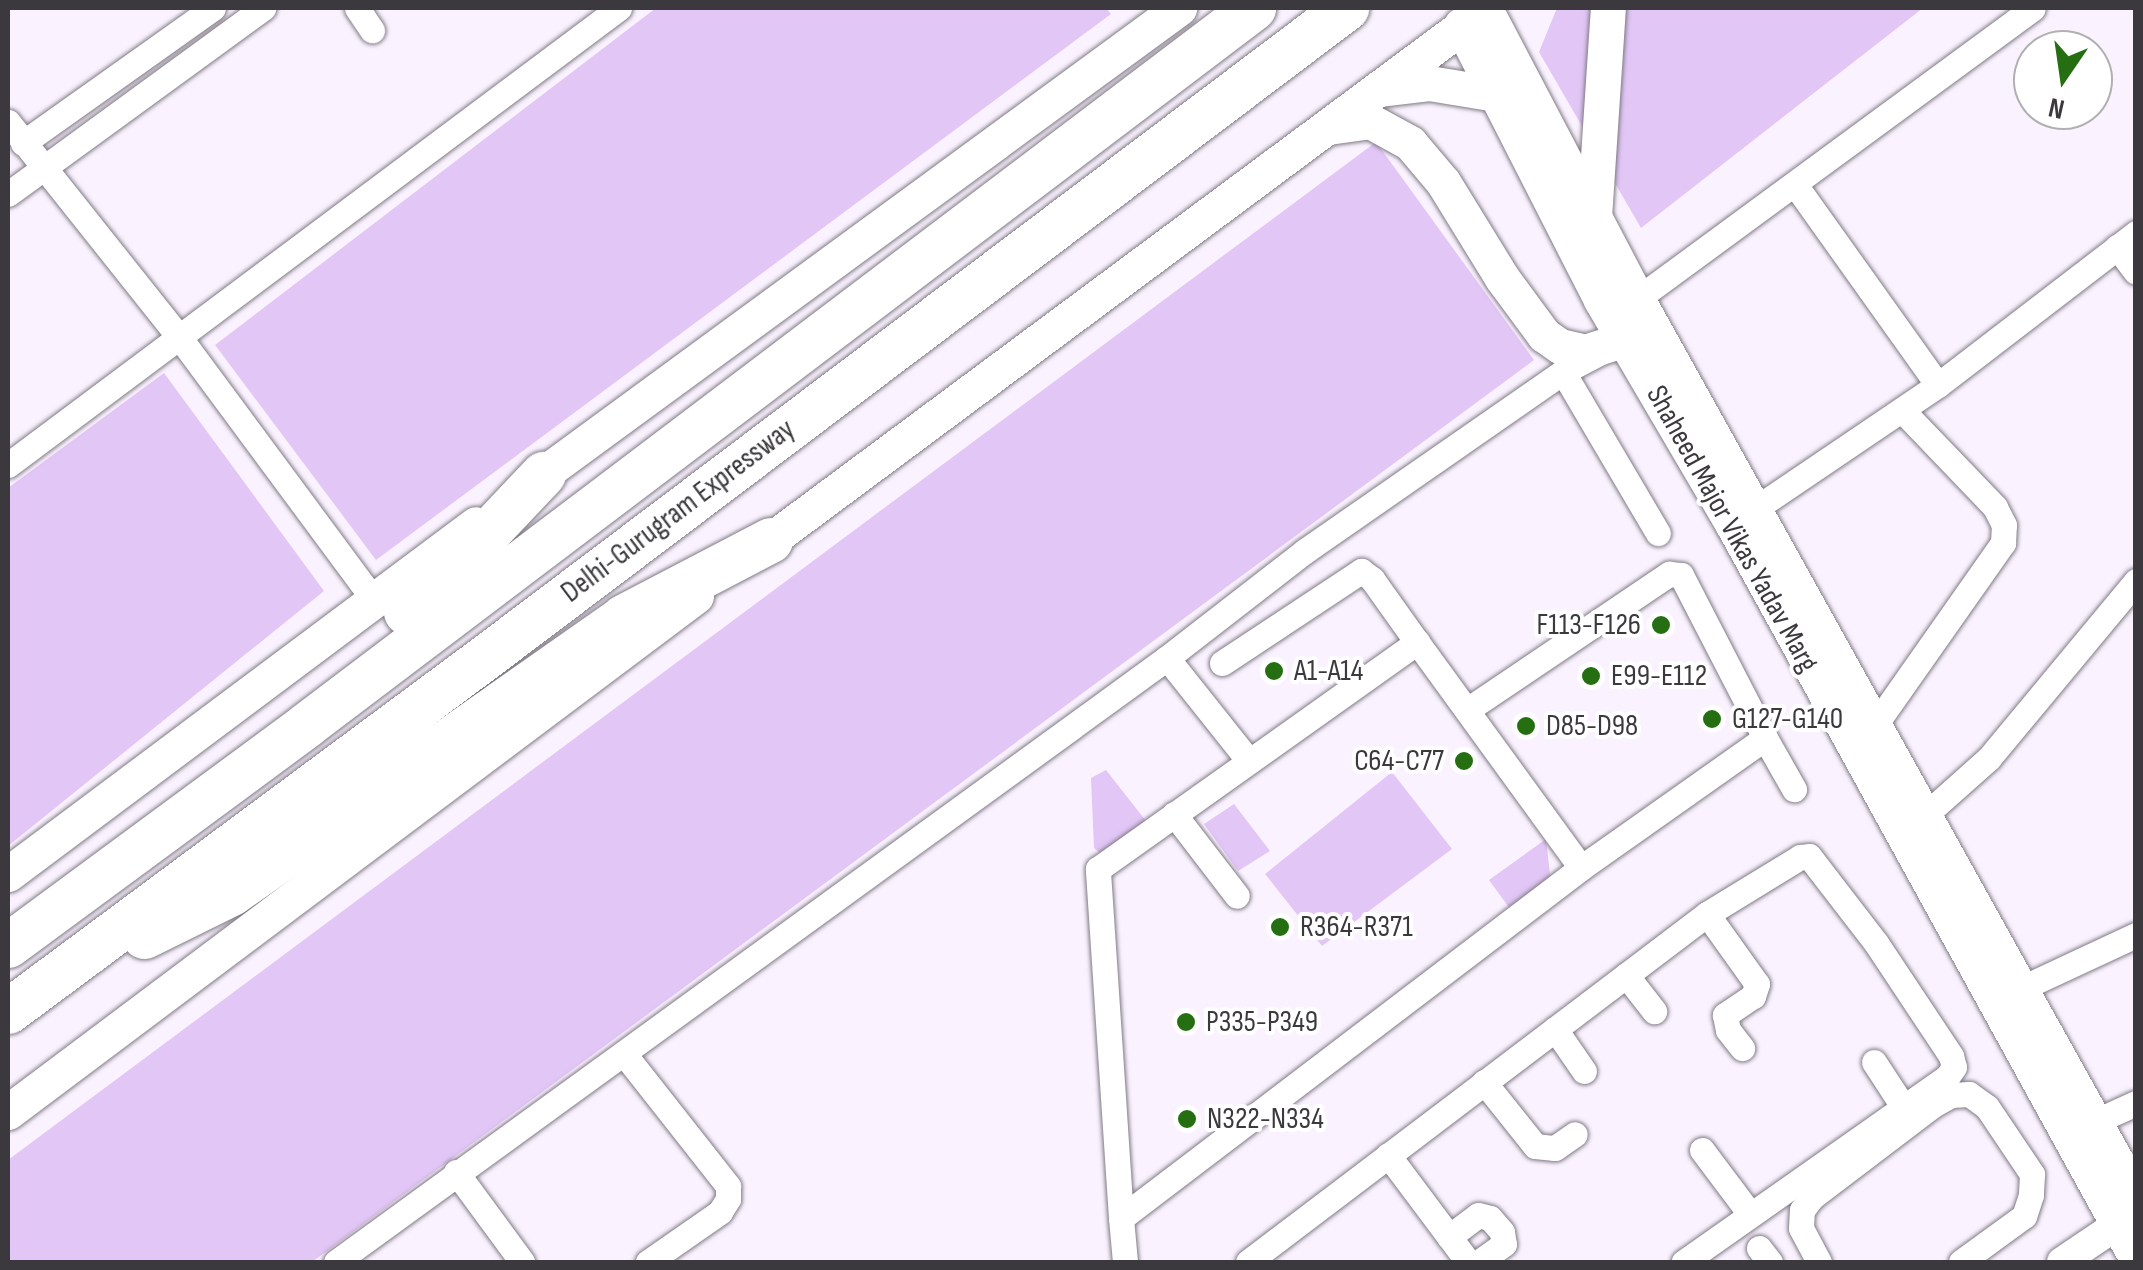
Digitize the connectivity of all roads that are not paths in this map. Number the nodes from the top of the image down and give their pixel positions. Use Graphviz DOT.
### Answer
graph roads {
  1 [pos="213,8"];
  2 [pos="263,8"];
  3 [pos="357,8"];
  4 [pos="619,8"];
  5 [pos="1254,8"];
  6 [pos="1346,8"];
  7 [pos="1608,8"];
  8 [pos="2033,8"];
  9 [pos="1481,11"];
  10 [pos="1169,12"];
  11 [pos="372,30"];
  12 [pos="1508,85"];
  13 [pos="1376,89"];
  14 [pos="1324,128"];
  15 [pos="15,132"];
  16 [pos="42,167"];
  17 [pos="1796,186"];
  18 [pos="8,194"];
  19 [pos="1594,217"];
  20 [pos="2126,240"];
  21 [pos="2136,272"];
  22 [pos="1637,300"];
  23 [pos="180,338"];
  24 [pos="1623,340"];
  25 [pos="1563,372"];
  26 [pos="1938,386"];
  27 [pos="1902,410"];
  28 [pos="8,465"];
  29 [pos="543,474"];
  30 [pos="1744,516"];
  31 [pos="1658,533"];
  32 [pos="770,540"];
  33 [pos="2136,581"];
  34 [pos="374,600"];
  35 [pos="1416,642"];
  36 [pos="1222,663"];
  37 [pos="1173,665"];
  38 [pos="1467,710"];
  39 [pos="306,725"];
  40 [pos="1875,725"];
  41 [pos="1765,738"];
  42 [pos="1244,763"];
  43 [pos="1794,789"];
  44 [pos="1174,814"];
  45 [pos="1924,816"];
  46 [pos="1581,868"];
  47 [pos="8,874"];
  48 [pos="1237,896"];
  49 [pos="1707,914"];
  50 [pos="2136,935"];
  51 [pos="8,944"];
  52 [pos="1626,975"];
  53 [pos="2020,989"];
  54 [pos="24,998"];
  55 [pos="1654,1011"];
  56 [pos="1555,1029"];
  57 [pos="1742,1048"];
  58 [pos="625,1054"];
  59 [pos="1874,1062"];
  60 [pos="1584,1071"];
  61 [pos="1484,1082"];
  62 [pos="2136,1103"];
  63 [pos="1902,1105"];
  64 [pos="8,1112"];
  65 [pos="2092,1123"];
  66 [pos="1575,1134"];
  67 [pos="1702,1150"];
  68 [pos="1388,1154"];
  69 [pos="456,1172"];
  70 [pos="2129,1211"];
  71 [pos="1750,1214"];
  72 [pos="1121,1218"];
  73 [pos="1461,1256"];
  74 [pos="2136,1257"];
  75 [pos="652,1261"];
  76 [pos="336,1262"];
  77 [pos="522,1262"];
  78 [pos="1125,1262"];
  79 [pos="1248,1262"];
  80 [pos="1684,1262"];
  81 [pos="1819,1262"];
  82 [pos="1961,1262"];
  83 [pos="2062,1262"];
  1 -- 15 [label="street"];
  2 -- 16 [label="street"];
  3 -- 11 [label="street"];
  4 -- 23 [label="street"];
  5 -- 39 [label="highway, Delhi-Gurugram Expressway"];
  6 -- 54 [label="highway, Delhi-Gurugram Expressway"];
  7 -- 19 [label="main road"];
  8 -- 17 [label="street"];
  9 -- 12 [label="main road, Shaheed Major Vikas Yadav Marg"];
  9 -- 13 [label="main road"];
  10 -- 29 [label="main road"];
  12 -- 13 [label="main road"];
  12 -- 19 [label="main road, Shaheed Major Vikas Yadav Marg"];
  12 -- 24 [label="main road, Shaheed Major Vikas Yadav Marg"];
  13 -- 14 [label="main road"];
  14 -- 24 [label="main road"];
  14 -- 32 [label="main road"];
  15 -- 16 [label="street"];
  16 -- 18 [label="street"];
  16 -- 23 [label="street"];
  17 -- 22 [label="street"];
  17 -- 26 [label="street"];
  19 -- 22 [label="main road, Shaheed Major Vikas Yadav Marg"];
  20 -- 21 [label="street"];
  20 -- 26 [label="street"];
  22 -- 30 [label="main road, Shaheed Major Vikas Yadav Marg"];
  23 -- 28 [label="street"];
  23 -- 34 [label="street"];
  24 -- 25 [label="street"];
  24 -- 30 [label="main road, Shaheed Major Vikas Yadav Marg"];
  25 -- 31 [label="street"];
  25 -- 37 [label="street"];
  26 -- 27 [label="street"];
  27 -- 30 [label="street"];
  27 -- 40 [label="street"];
  29 -- 34 [label="main road"];
  29 -- 39 [label="highway"];
  30 -- 40 [label="main road, Shaheed Major Vikas Yadav Marg"];
  30 -- 70 [label="main road, Shaheed Major Vikas Yadav Marg"];
  32 -- 54 [label="highway"];
  32 -- 64 [label="main road"];
  33 -- 45 [label="street"];
  34 -- 47 [label="main road"];
  35 -- 36 [label="street"];
  35 -- 38 [label="street"];
  35 -- 42 [label="street"];
  37 -- 42 [label="street"];
  37 -- 58 [label="street"];
  38 -- 41 [label="street"];
  38 -- 46 [label="street"];
  39 -- 51 [label="highway, Delhi-Gurugram Expressway"];
  40 -- 45 [label="main road, Shaheed Major Vikas Yadav Marg"];
  41 -- 43 [label="street"];
  41 -- 46 [label="street"];
  42 -- 44 [label="street"];
  44 -- 48 [label="street"];
  44 -- 72 [label="street"];
  45 -- 53 [label="main road, Shaheed Major Vikas Yadav Marg"];
  46 -- 72 [label="street"];
  49 -- 52 [label="street"];
  49 -- 57 [label="street"];
  49 -- 63 [label="street"];
  50 -- 53 [label="street"];
  52 -- 55 [label="street"];
  52 -- 56 [label="street"];
  53 -- 65 [label="main road, Shaheed Major Vikas Yadav Marg"];
  56 -- 60 [label="street"];
  56 -- 61 [label="street"];
  58 -- 69 [label="street"];
  58 -- 75 [label="street"];
  59 -- 63 [label="street"];
  61 -- 66 [label="street"];
  61 -- 68 [label="street"];
  62 -- 65 [label="street"];
  63 -- 71 [label="street"];
  65 -- 70 [label="main road, Shaheed Major Vikas Yadav Marg"];
  67 -- 71 [label="street"];
  68 -- 73 [label="street"];
  68 -- 79 [label="street"];
  69 -- 76 [label="street"];
  69 -- 77 [label="street"];
  70 -- 74 [label="main road, Shaheed Major Vikas Yadav Marg"];
  70 -- 83 [label="street"];
  71 -- 80 [label="street"];
  72 -- 78 [label="street"];
  81 -- 82 [label="street"];
}
